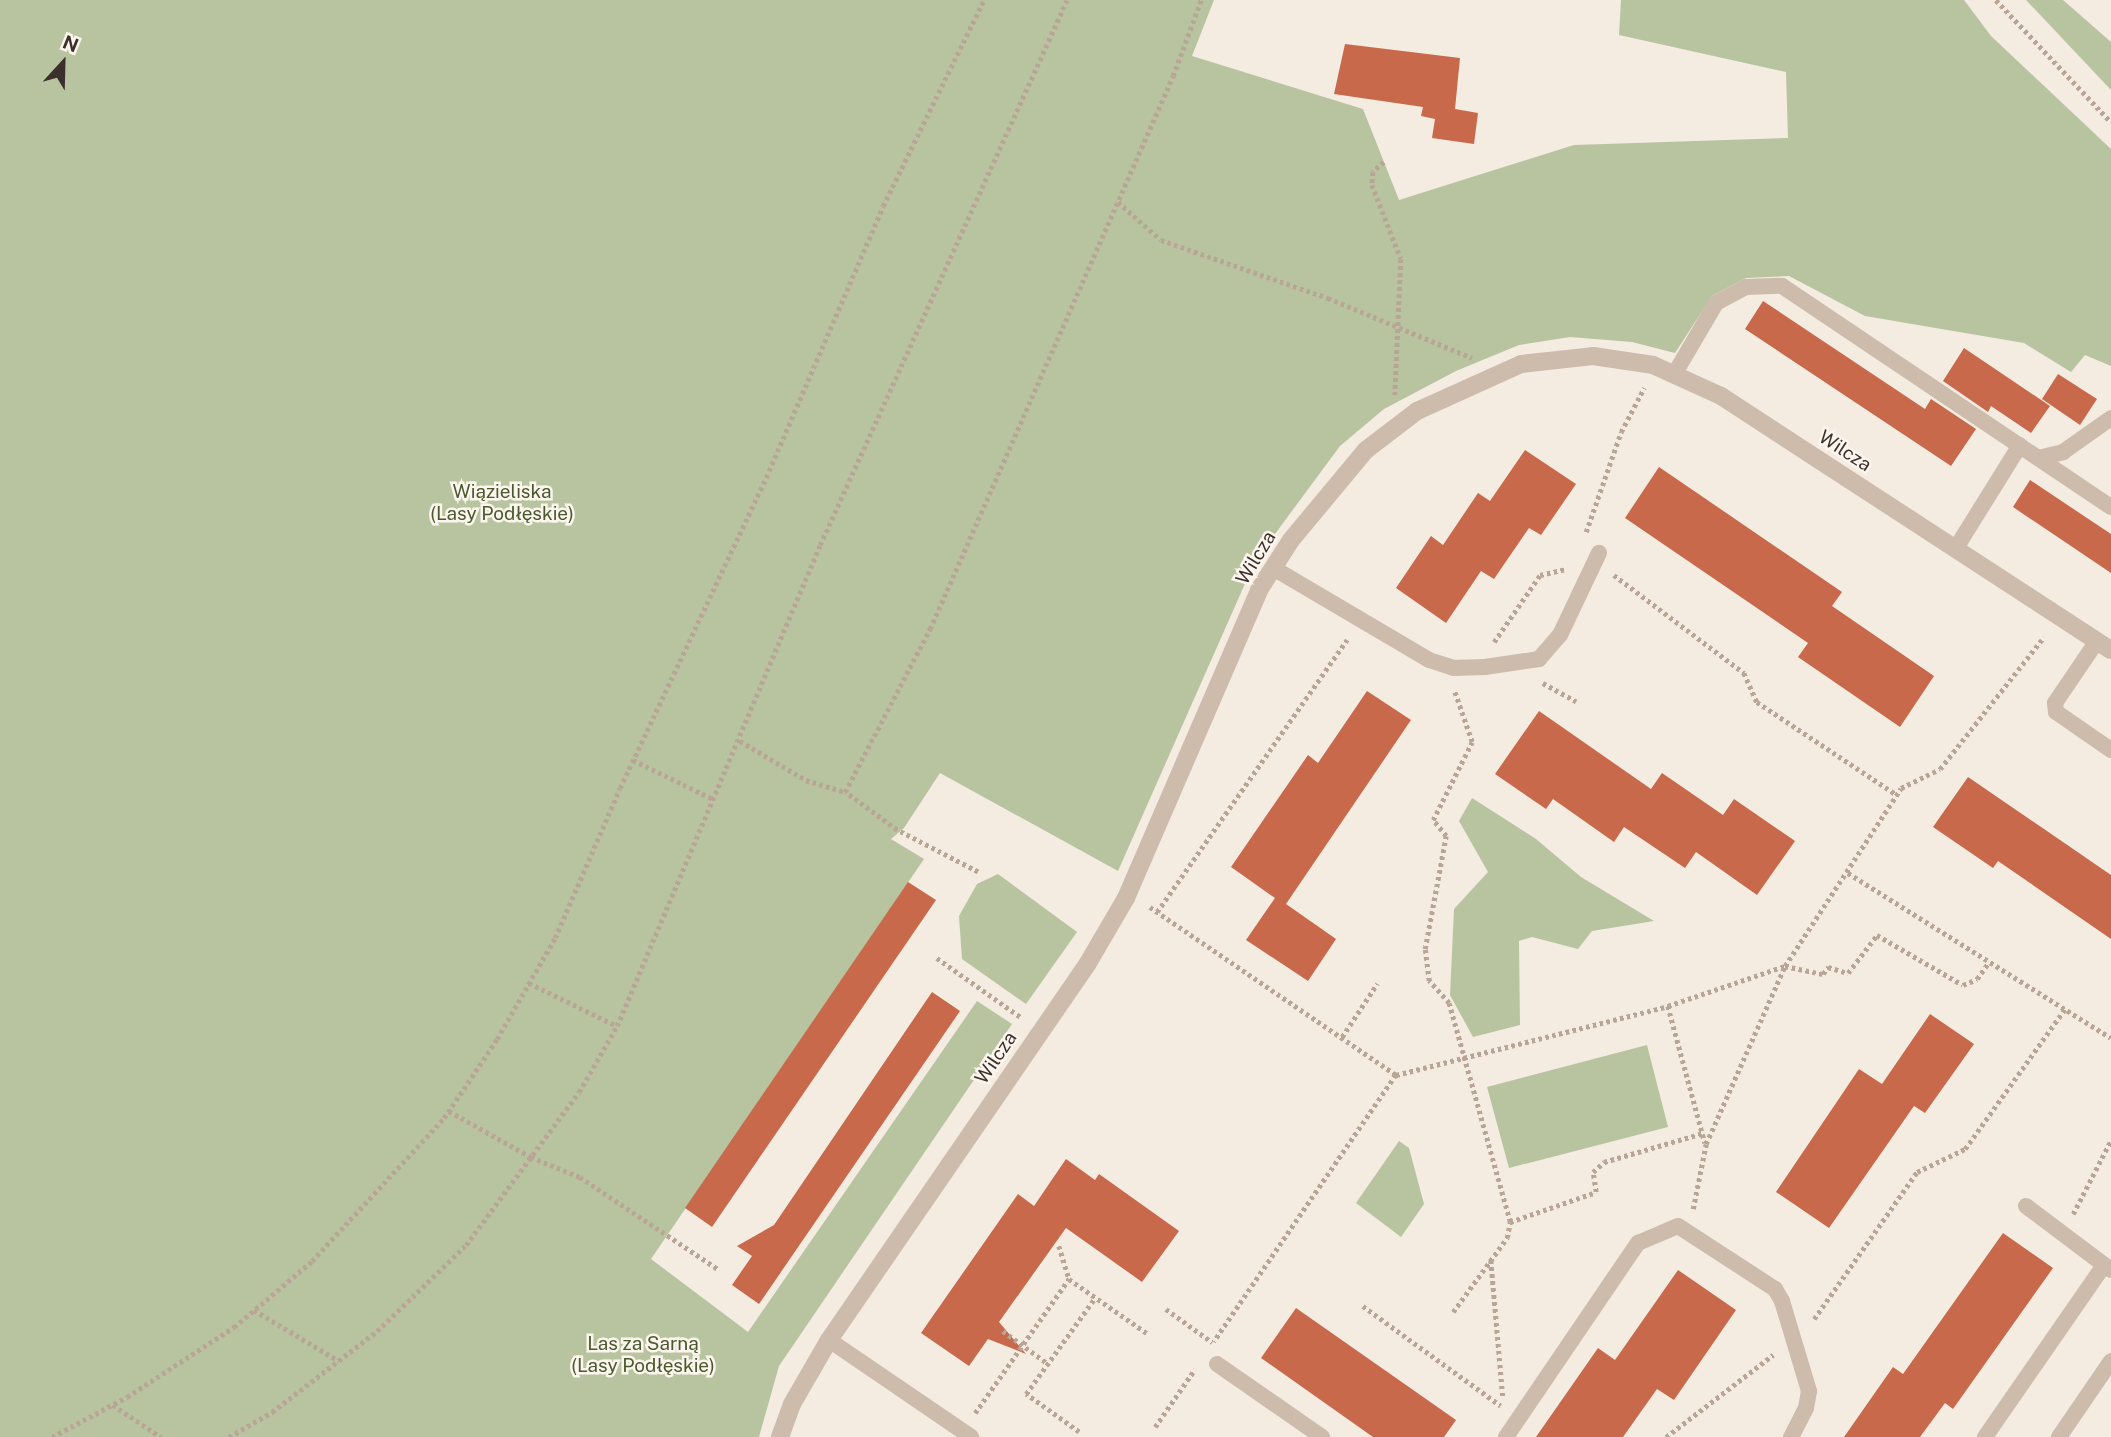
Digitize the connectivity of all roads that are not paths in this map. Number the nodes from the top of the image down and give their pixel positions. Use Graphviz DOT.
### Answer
graph roads {
  1 [pos="1675,373"];
  2 [pos="2111,418"];
  3 [pos="2020,445"];
  4 [pos="2038,458"];
  5 [pos="2111,507"];
  6 [pos="1956,548"];
  7 [pos="1600,553"];
  8 [pos="1273,568"];
  9 [pos="2104,645"];
  10 [pos="2111,750"];
  11 [pos="2026,1206"];
  12 [pos="2107,1268"];
  13 [pos="829,1340"];
  14 [pos="2111,1361"];
  15 [pos="1217,1364"];
  16 [pos="967,1434"];
  17 [pos="780,1437"];
  18 [pos="1322,1437"];
  19 [pos="1506,1437"];
  20 [pos="1791,1437"];
  21 [pos="1985,1437"];
  22 [pos="2059,1437"];
  1 -- 3 [label="lane"];
  1 -- 6 [label="street, Wilcza"];
  1 -- 8 [label="street, Wilcza"];
  2 -- 4 [label="lane"];
  3 -- 4 [label="lane"];
  3 -- 6 [label="lane"];
  4 -- 5 [label="lane"];
  6 -- 9 [label="street, Wilcza"];
  7 -- 8 [label="lane"];
  8 -- 13 [label="street, Wilcza"];
  9 -- 10 [label="lane"];
  11 -- 12 [label="lane"];
  12 -- 21 [label="lane"];
  13 -- 16 [label="lane"];
  13 -- 17 [label="street, Wilcza"];
  14 -- 22 [label="lane"];
  15 -- 18 [label="lane"];
  19 -- 20 [label="lane"];
}
